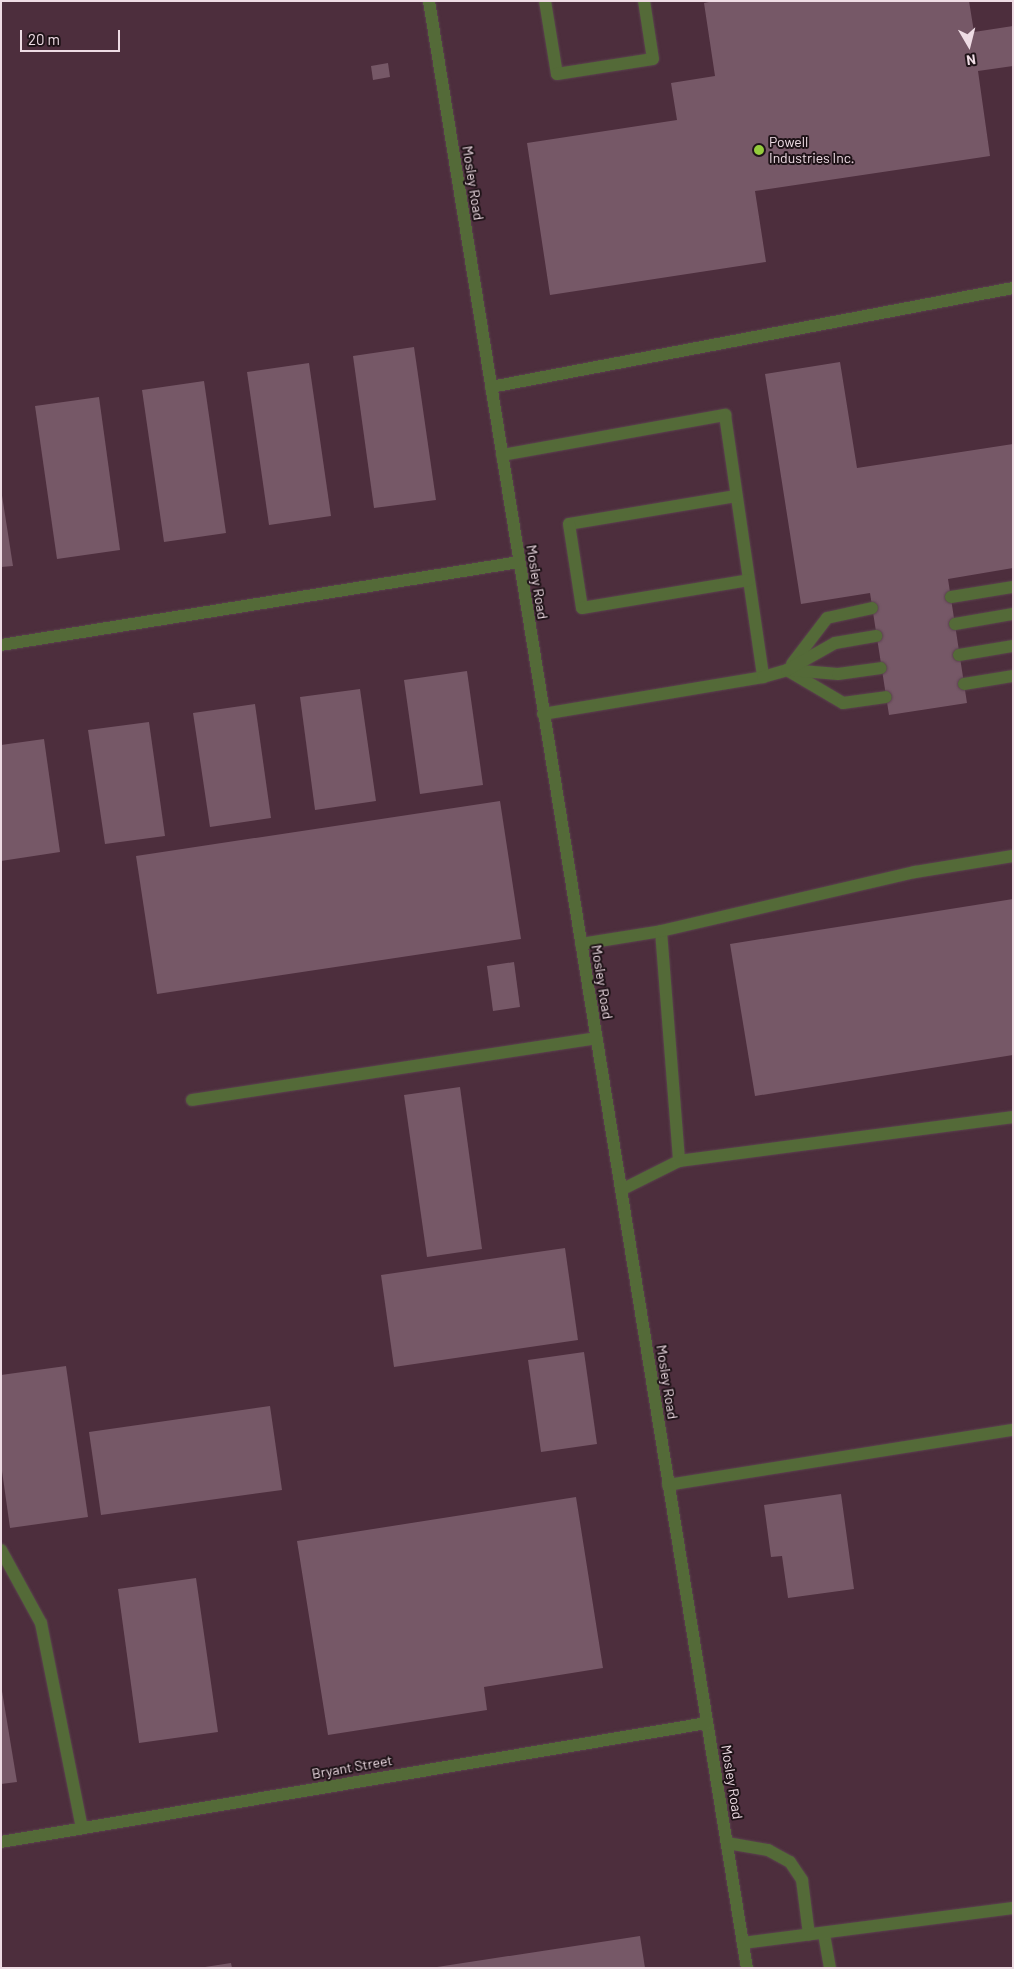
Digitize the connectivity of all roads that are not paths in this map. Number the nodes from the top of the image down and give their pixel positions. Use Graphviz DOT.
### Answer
graph roads {
  1 [pos="429,1"];
  2 [pos="545,1"];
  3 [pos="644,1"];
  4 [pos="1013,288"];
  5 [pos="491,387"];
  6 [pos="502,455"];
  7 [pos="736,496"];
  8 [pos="519,562"];
  9 [pos="749,580"];
  10 [pos="1013,587"];
  11 [pos="950,597"];
  12 [pos="872,608"];
  13 [pos="1013,614"];
  14 [pos="955,624"];
  15 [pos="876,636"];
  16 [pos="1,645"];
  17 [pos="1013,646"];
  18 [pos="959,655"];
  19 [pos="881,668"];
  20 [pos="788,670"];
  21 [pos="1013,676"];
  22 [pos="762,678"];
  23 [pos="964,684"];
  24 [pos="886,697"];
  25 [pos="543,714"];
  26 [pos="1013,856"];
  27 [pos="660,931"];
  28 [pos="581,944"];
  29 [pos="596,1038"];
  30 [pos="192,1100"];
  31 [pos="1013,1117"];
  32 [pos="679,1161"];
  33 [pos="620,1190"];
  34 [pos="1013,1430"];
  35 [pos="668,1485"];
  36 [pos="1,1550"];
  37 [pos="707,1722"];
  38 [pos="82,1828"];
  39 [pos="1,1842"];
  40 [pos="726,1843"];
  41 [pos="1013,1908"];
  42 [pos="824,1934"];
  43 [pos="809,1935"];
  44 [pos="743,1944"];
  45 [pos="747,1968"];
  46 [pos="830,1968"];
  1 -- 5 [label="street, Mosley Road"];
  2 -- 3 [label="street"];
  4 -- 5 [label="street"];
  5 -- 6 [label="street, Mosley Road"];
  6 -- 7 [label="street"];
  6 -- 8 [label="street, Mosley Road"];
  7 -- 9 [label="street"];
  7 -- 9 [label="street"];
  8 -- 16 [label="street"];
  8 -- 25 [label="street, Mosley Road"];
  9 -- 22 [label="street"];
  10 -- 11 [label="street"];
  12 -- 20 [label="street"];
  13 -- 14 [label="street"];
  15 -- 20 [label="street"];
  17 -- 18 [label="street"];
  19 -- 20 [label="street"];
  20 -- 22 [label="street"];
  20 -- 24 [label="street"];
  21 -- 23 [label="street"];
  22 -- 25 [label="street"];
  25 -- 28 [label="street, Mosley Road"];
  26 -- 27 [label="street"];
  27 -- 28 [label="street"];
  27 -- 32 [label="street"];
  28 -- 29 [label="street, Mosley Road"];
  29 -- 30 [label="street"];
  29 -- 33 [label="street, Mosley Road"];
  31 -- 32 [label="street"];
  32 -- 33 [label="street"];
  33 -- 35 [label="street, Mosley Road"];
  34 -- 35 [label="street"];
  35 -- 37 [label="street, Mosley Road"];
  36 -- 38 [label="street"];
  37 -- 38 [label="street, Bryant Street"];
  37 -- 40 [label="street, Mosley Road"];
  38 -- 39 [label="street, Bryant Street"];
  40 -- 43 [label="street"];
  40 -- 44 [label="street, Mosley Road"];
  41 -- 42 [label="street"];
  42 -- 43 [label="street"];
  42 -- 46 [label="street"];
  43 -- 44 [label="street"];
  44 -- 45 [label="street, Mosley Road"];
}
